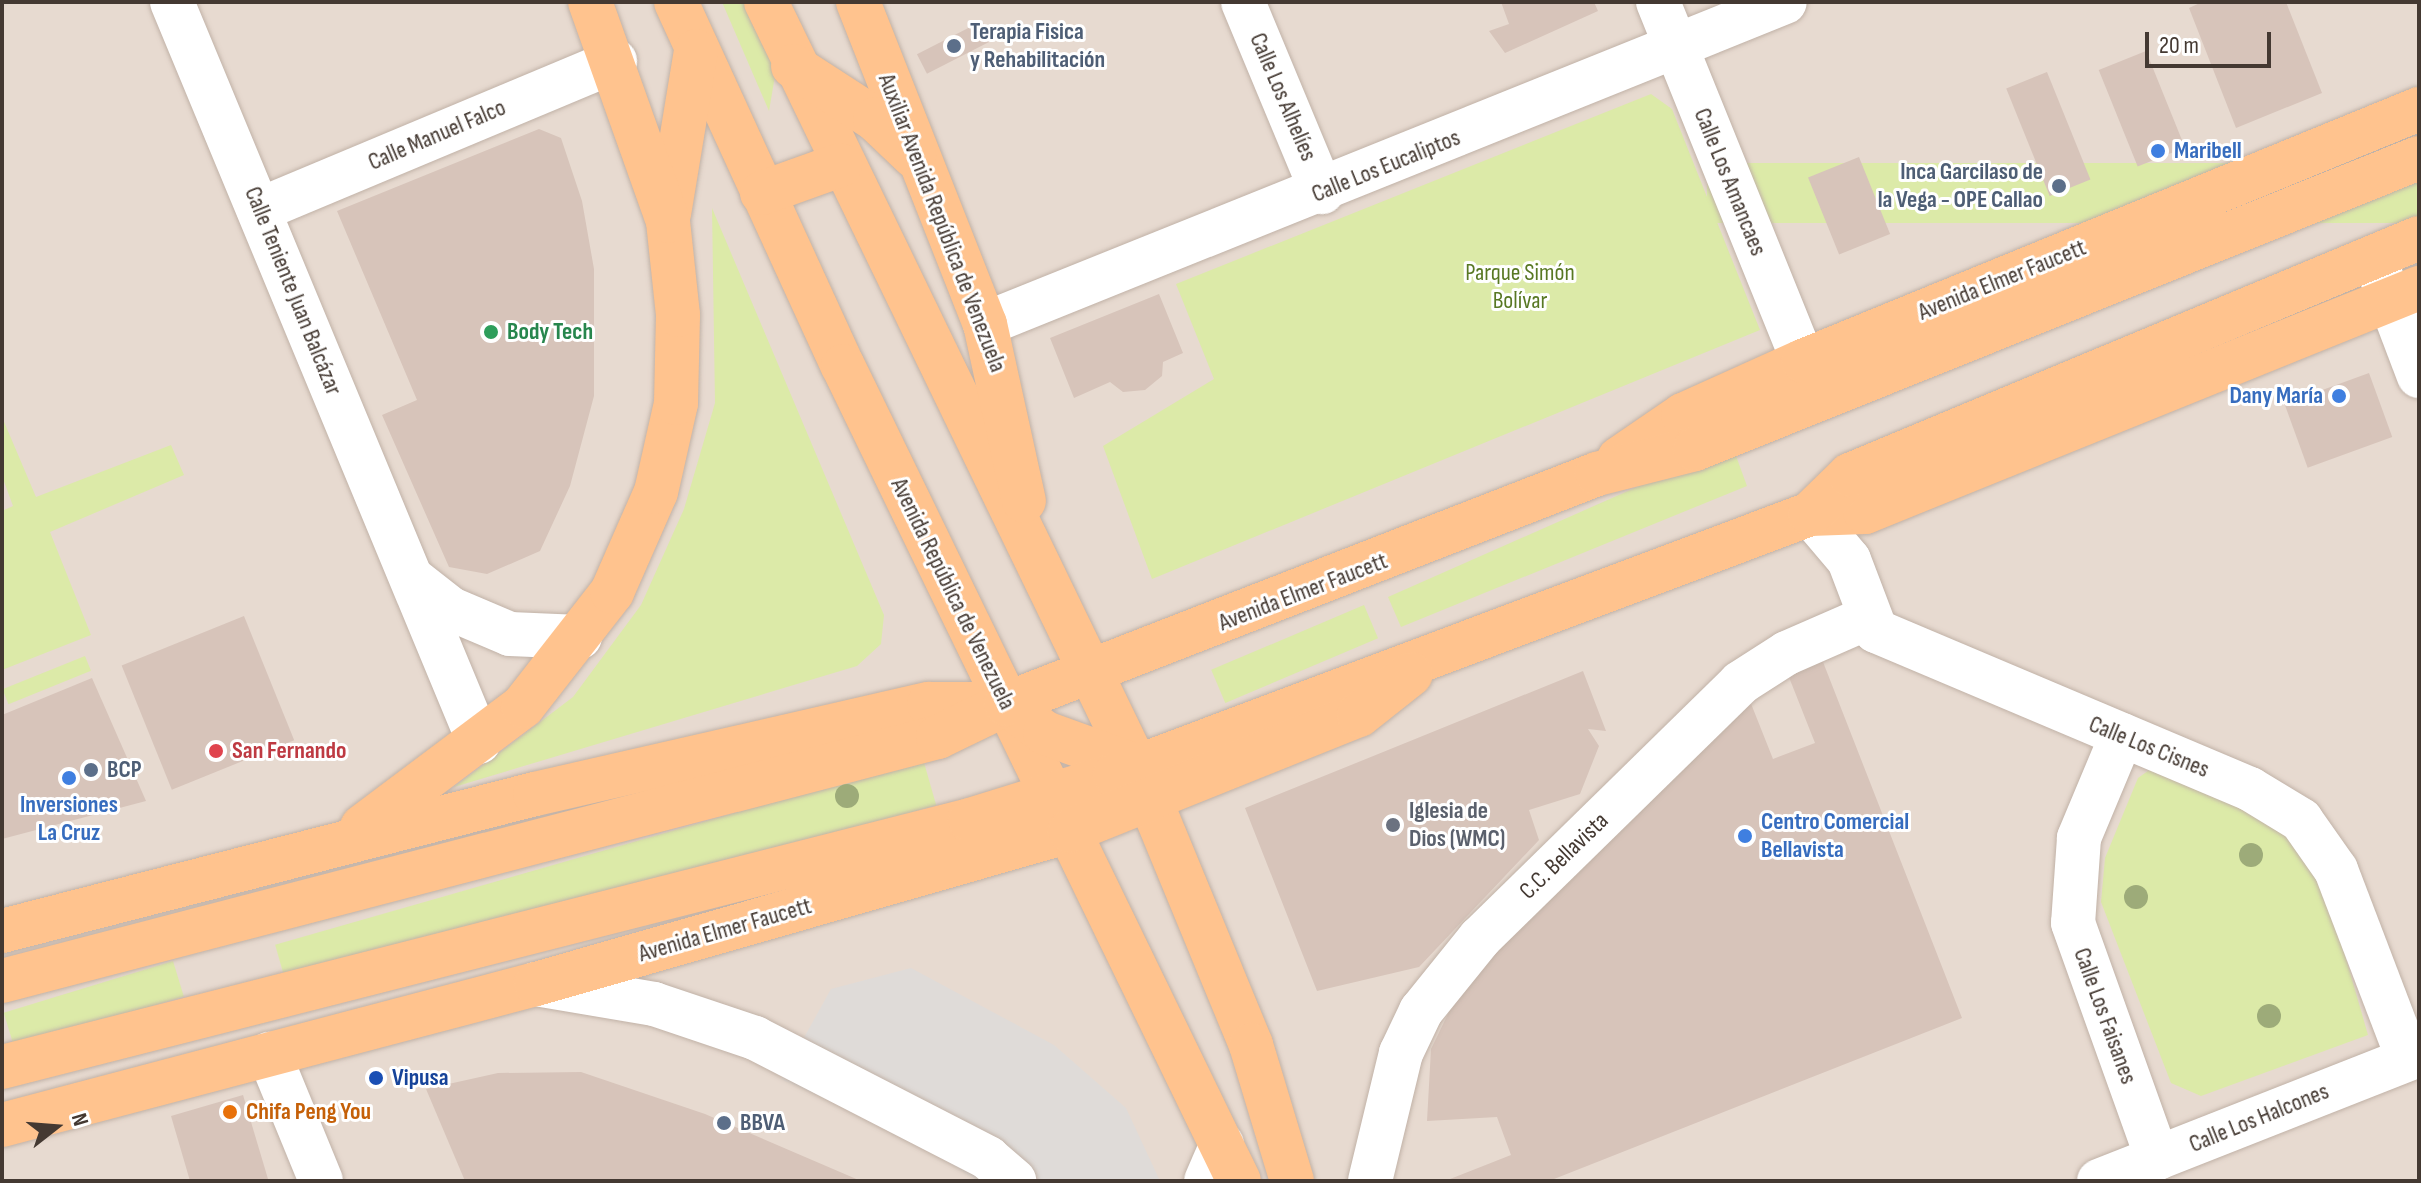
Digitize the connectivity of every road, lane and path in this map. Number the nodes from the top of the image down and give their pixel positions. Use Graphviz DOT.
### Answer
graph roads {
  1 [pos="172,2"];
  2 [pos="590,2"];
  3 [pos="676,2"];
  4 [pos="766,2"];
  5 [pos="858,2"];
  6 [pos="1243,2"];
  7 [pos="1658,2"];
  8 [pos="1785,2"];
  9 [pos="1677,46"];
  10 [pos="696,51"];
  11 [pos="615,61"];
  12 [pos="793,66"];
  13 [pos="2419,109"];
  14 [pos="2419,158"];
  15 [pos="840,165"];
  16 [pos="925,166"];
  17 [pos="1322,192"];
  18 [pos="762,193"];
  19 [pos="259,210"];
  20 [pos="668,221"];
  21 [pos="2419,238"];
  22 [pos="2373,257"];
  23 [pos="2404,294"];
  24 [pos="985,324"];
  25 [pos="1803,361"];
  26 [pos="2419,376"];
  27 [pos="1597,474"];
  28 [pos="1810,514"];
  29 [pos="1031,542"];
  30 [pos="414,580"];
  31 [pos="1867,618"];
  32 [pos="580,637"];
  33 [pos="1094,673"];
  34 [pos="1006,704"];
  35 [pos="2122,735"];
  36 [pos="479,742"];
  37 [pos="1144,784"];
  38 [pos="1061,814"];
  39 [pos="334,846"];
  40 [pos="2,931"];
  41 [pos="354,978"];
  42 [pos="2,981"];
  43 [pos="536,984"];
  44 [pos="428,1012"];
  45 [pos="1251,1045"];
  46 [pos="73,1049"];
  47 [pos="269,1054"];
  48 [pos="2414,1057"];
  49 [pos="2,1067"];
  50 [pos="14,1122"];
  51 [pos="2157,1158"];
  52 [pos="1222,1169"];
  53 [pos="321,1181"];
  54 [pos="1014,1181"];
  55 [pos="1292,1181"];
  56 [pos="1316,1181"];
  57 [pos="1370,1181"];
  58 [pos="2099,1181"];
  1 -- 19 [label="street, Calle Teniente Juan Balcázar"];
  2 -- 11 [label="main road"];
  3 -- 10 [label="main road, Avenida República de Venezuela"];
  4 -- 12 [label="main road"];
  5 -- 16 [label="main road, Auxiliar Avenida República de Venezuela"];
  6 -- 17 [label="street, Calle Los Alhelíes"];
  7 -- 9 [label="street, Calle Los Amancaes"];
  8 -- 9 [label="street, Calle Los Eucaliptos"];
  9 -- 17 [label="street, Calle Los Eucaliptos"];
  9 -- 25 [label="street, Calle Los Amancaes"];
  10 -- 18 [label="main road, Avenida República de Venezuela"];
  10 -- 20 [label="main road"];
  11 -- 19 [label="street, Calle Manuel Falco"];
  11 -- 20 [label="main road"];
  12 -- 15 [label="main road"];
  12 -- 16 [label="main road"];
  13 -- 25 [label="main road, Avenida Elmer Faucett"];
  14 -- 27 [label="main road, Avenida Elmer Faucett"];
  15 -- 18 [label="main road"];
  15 -- 29 [label="main road"];
  16 -- 24 [label="main road, Auxiliar Avenida República de Venezuela"];
  17 -- 24 [label="street, Calle Los Eucaliptos"];
  18 -- 34 [label="main road, Avenida República de Venezuela"];
  19 -- 30 [label="street, Calle Teniente Juan Balcázar"];
  20 -- 32 [label="main road"];
  21 -- 22 [label="main road, Avenida Elmer Faucett"];
  22 -- 23 [label="street"];
  22 -- 28 [label="main road, Avenida Elmer Faucett"];
  23 -- 26 [label="street"];
  23 -- 28 [label="main road, Avenida Elmer Faucett"];
  24 -- 29 [label="main road, Auxiliar Avenida República de Venezuela"];
  25 -- 27 [label="main road, Avenida Elmer Faucett"];
  27 -- 33 [label="main road, Avenida Elmer Faucett"];
  28 -- 31 [label="street"];
  28 -- 37 [label="main road, Avenida Elmer Faucett"];
  29 -- 33 [label="main road"];
  30 -- 32 [label="street, Calle Teniente Juan Balcázar"];
  30 -- 36 [label="street, Calle Teniente Juan Balcázar"];
  31 -- 35 [label="street, Calle Los Cisnes"];
  31 -- 57 [label="street, C.C. Bellavista"];
  32 -- 36 [label="main road"];
  33 -- 34 [label="main road, Avenida Elmer Faucett"];
  33 -- 37 [label="main road"];
  34 -- 37 [label="main road"];
  34 -- 38 [label="main road, Avenida República de Venezuela"];
  34 -- 39 [label="main road, Avenida Elmer Faucett"];
  34 -- 42 [label="main road, Avenida Elmer Faucett"];
  35 -- 48 [label="street, Calle Los Cisnes"];
  35 -- 51 [label="street, Calle Los Faisanes"];
  36 -- 39 [label="main road"];
  37 -- 38 [label="main road, Avenida Elmer Faucett"];
  37 -- 45 [label="main road"];
  38 -- 41 [label="main road, Avenida Elmer Faucett"];
  38 -- 43 [label="main road, Avenida Elmer Faucett"];
  38 -- 52 [label="main road, Avenida República de Venezuela"];
  39 -- 40 [label="main road, Avenida Elmer Faucett"];
  41 -- 44 [label="main road"];
  41 -- 46 [label="main road, Avenida Elmer Faucett"];
  43 -- 44 [label="main road, Avenida Elmer Faucett"];
  43 -- 54 [label="street"];
  44 -- 47 [label="main road, Avenida Elmer Faucett"];
  45 -- 55 [label="main road"];
  45 -- 56 [label="street"];
  46 -- 49 [label="main road, Avenida Elmer Faucett"];
  46 -- 50 [label="main road"];
  47 -- 50 [label="main road, Avenida Elmer Faucett"];
  47 -- 53 [label="street"];
  48 -- 51 [label="street, Calle Los Halcones"];
  51 -- 58 [label="street, Calle Los Halcones"];
}
